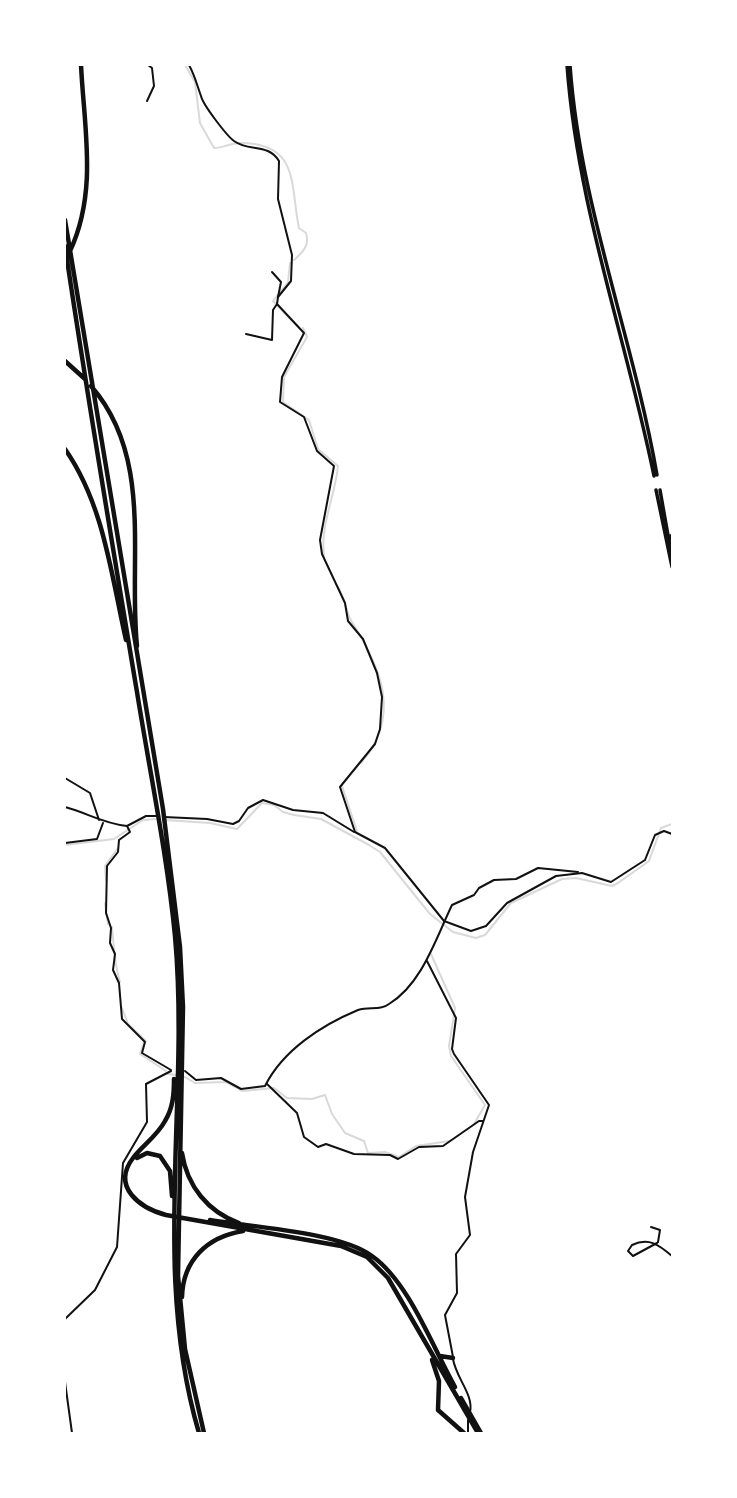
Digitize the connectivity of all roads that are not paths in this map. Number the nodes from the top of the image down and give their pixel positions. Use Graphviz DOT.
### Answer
graph roads {
  1 [pos="81,65"];
  2 [pos="148,65"];
  3 [pos="189,65"];
  4 [pos="568,65"];
  5 [pos="147,101"];
  6 [pos="65,220"];
  7 [pos="65,246"];
  8 [pos="65,261"];
  9 [pos="272,272"];
  10 [pos="278,297"];
  11 [pos="277,304"];
  12 [pos="246,334"];
  13 [pos="65,361"];
  14 [pos="65,449"];
  15 [pos="656,476"];
  16 [pos="664,516"];
  17 [pos="672,544"];
  18 [pos="671,559"];
  19 [pos="672,567"];
  20 [pos="672,574"];
  21 [pos="134,676"];
  22 [pos="141,689"];
  23 [pos="148,746"];
  24 [pos="65,778"];
  25 [pos="65,807"];
  26 [pos="99,821"];
  27 [pos="103,822"];
  28 [pos="128,829"];
  29 [pos="355,832"];
  30 [pos="672,834"];
  31 [pos="65,843"];
  32 [pos="579,873"];
  33 [pos="169,874"];
  34 [pos="444,922"];
  35 [pos="426,960"];
  36 [pos="178,1053"];
  37 [pos="185,1072"];
  38 [pos="267,1084"];
  39 [pos="178,1097"];
  40 [pos="484,1121"];
  41 [pos="166,1214"];
  42 [pos="651,1227"];
  43 [pos="267,1231"];
  44 [pos="657,1243"];
  45 [pos="173,1246"];
  46 [pos="672,1256"];
  47 [pos="65,1319"];
  48 [pos="182,1326"];
  49 [pos="432,1356"];
  50 [pos="440,1356"];
  51 [pos="453,1358"];
  52 [pos="65,1382"];
  53 [pos="466,1410"];
  54 [pos="478,1430"];
  55 [pos="72,1433"];
  56 [pos="201,1433"];
  57 [pos="466,1433"];
  1 -- 8 [label="highway"];
  2 -- 5 [label="street"];
  3 -- 10 [label="street"];
  4 -- 15 [label="highway"];
  6 -- 22 [label="highway"];
  7 -- 21 [label="highway"];
  9 -- 10 [label="street"];
  10 -- 11 [label="street"];
  11 -- 12 [label="street"];
  11 -- 29 [label="street"];
  13 -- 22 [label="highway"];
  14 -- 21 [label="highway"];
  16 -- 17 [label="street"];
  16 -- 18 [label="highway"];
  16 -- 18 [label="highway"];
  18 -- 19 [label="highway"];
  18 -- 20 [label="highway"];
  21 -- 23 [label="highway"];
  22 -- 23 [label="highway"];
  23 -- 33 [label="highway"];
  24 -- 26 [label="street"];
  25 -- 26 [label="street"];
  26 -- 27 [label="street"];
  27 -- 28 [label="street"];
  27 -- 31 [label="street"];
  28 -- 29 [label="street"];
  28 -- 47 [label="street"];
  29 -- 34 [label="street"];
  30 -- 32 [label="street"];
  32 -- 34 [label="street"];
  32 -- 34 [label="street"];
  33 -- 36 [label="highway"];
  33 -- 36 [label="highway"];
  34 -- 35 [label="street"];
  35 -- 38 [label="street"];
  35 -- 40 [label="street"];
  36 -- 39 [label="highway"];
  36 -- 39 [label="highway"];
  37 -- 38 [label="street"];
  38 -- 40 [label="street"];
  39 -- 41 [label="highway"];
  39 -- 43 [label="highway"];
  39 -- 45 [label="highway"];
  39 -- 48 [label="highway"];
  40 -- 51 [label="street"];
  41 -- 43 [label="highway"];
  41 -- 45 [label="highway"];
  42 -- 44 [label="street"];
  43 -- 48 [label="highway"];
  43 -- 49 [label="highway"];
  43 -- 50 [label="highway"];
  44 -- 44 [label="street"];
  44 -- 46 [label="street"];
  45 -- 56 [label="highway"];
  48 -- 56 [label="highway"];
  49 -- 53 [label="highway"];
  49 -- 57 [label="highway"];
  50 -- 51 [label="highway"];
  50 -- 53 [label="highway"];
  51 -- 57 [label="street"];
  52 -- 55 [label="street"];
  53 -- 54 [label="highway"];
}
